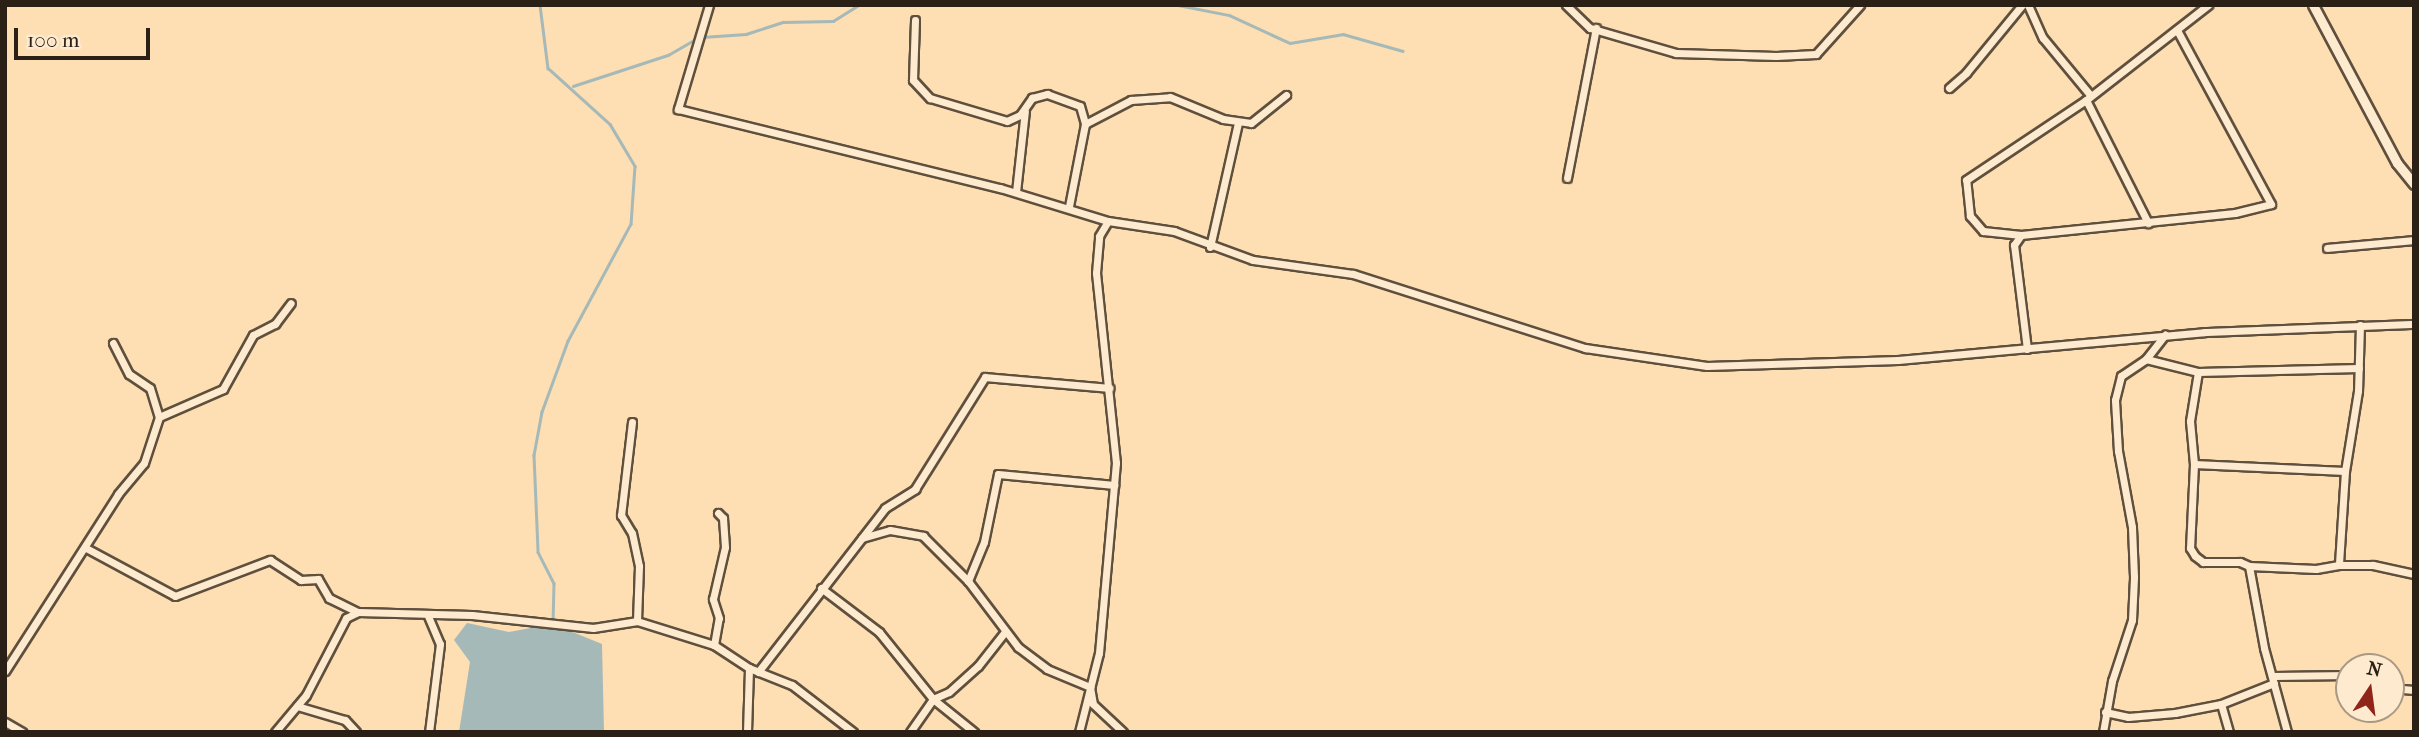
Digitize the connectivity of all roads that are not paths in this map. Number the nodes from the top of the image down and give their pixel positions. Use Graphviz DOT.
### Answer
graph roads {
  1 [pos="709,5"];
  2 [pos="1566,5"];
  3 [pos="1860,5"];
  4 [pos="2022,5"];
  5 [pos="2028,5"];
  6 [pos="2208,5"];
  7 [pos="2312,5"];
  8 [pos="915,20"];
  9 [pos="1596,28"];
  10 [pos="2177,30"];
  11 [pos="1949,88"];
  12 [pos="1286,95"];
  13 [pos="2088,98"];
  14 [pos="1025,110"];
  15 [pos="1238,123"];
  16 [pos="1085,124"];
  17 [pos="1567,178"];
  18 [pos="2414,184"];
  19 [pos="1016,192"];
  20 [pos="1069,206"];
  21 [pos="1108,221"];
  22 [pos="2148,223"];
  23 [pos="2021,235"];
  24 [pos="2414,240"];
  25 [pos="1210,247"];
  26 [pos="2327,248"];
  27 [pos="291,303"];
  28 [pos="2414,324"];
  29 [pos="2360,326"];
  30 [pos="2165,335"];
  31 [pos="113,343"];
  32 [pos="2027,349"];
  33 [pos="2146,359"];
  34 [pos="2359,368"];
  35 [pos="2198,372"];
  36 [pos="1110,388"];
  37 [pos="159,418"];
  38 [pos="632,422"];
  39 [pos="2194,464"];
  40 [pos="2345,471"];
  41 [pos="1114,485"];
  42 [pos="718,513"];
  43 [pos="861,538"];
  44 [pos="86,548"];
  45 [pos="2339,565"];
  46 [pos="2249,566"];
  47 [pos="2414,574"];
  48 [pos="968,581"];
  49 [pos="821,588"];
  50 [pos="358,612"];
  51 [pos="428,616"];
  52 [pos="637,621"];
  53 [pos="1004,633"];
  54 [pos="714,645"];
  55 [pos="749,668"];
  56 [pos="5,671"];
  57 [pos="758,672"];
  58 [pos="2335,676"];
  59 [pos="2274,679"];
  60 [pos="1090,687"];
  61 [pos="933,699"];
  62 [pos="2221,704"];
  63 [pos="297,706"];
  64 [pos="2105,712"];
  65 [pos="5,722"];
  66 [pos="22,732"];
  67 [pos="275,732"];
  68 [pos="356,732"];
  69 [pos="429,732"];
  70 [pos="747,732"];
  71 [pos="853,732"];
  72 [pos="910,732"];
  73 [pos="974,732"];
  74 [pos="1079,732"];
  75 [pos="1123,732"];
  76 [pos="2103,732"];
  77 [pos="2229,732"];
  78 [pos="2287,732"];
  1 -- 19 [label="street"];
  2 -- 9 [label="street"];
  3 -- 9 [label="street"];
  4 -- 11 [label="street"];
  5 -- 13 [label="street"];
  6 -- 10 [label="street"];
  7 -- 18 [label="street"];
  8 -- 14 [label="street"];
  9 -- 17 [label="street"];
  10 -- 13 [label="street"];
  10 -- 22 [label="street"];
  12 -- 15 [label="street"];
  13 -- 22 [label="street"];
  13 -- 23 [label="street"];
  14 -- 16 [label="street"];
  14 -- 19 [label="street"];
  15 -- 16 [label="street"];
  15 -- 25 [label="street"];
  16 -- 20 [label="street"];
  19 -- 20 [label="street"];
  20 -- 21 [label="street"];
  21 -- 25 [label="street"];
  21 -- 36 [label="street"];
  22 -- 23 [label="street"];
  23 -- 32 [label="street"];
  24 -- 26 [label="street"];
  25 -- 32 [label="street"];
  27 -- 37 [label="street"];
  28 -- 29 [label="street"];
  29 -- 30 [label="street"];
  29 -- 34 [label="street"];
  30 -- 32 [label="street"];
  30 -- 33 [label="street"];
  31 -- 37 [label="street"];
  33 -- 35 [label="street"];
  33 -- 64 [label="street"];
  34 -- 35 [label="street"];
  34 -- 40 [label="street"];
  35 -- 39 [label="street"];
  36 -- 41 [label="street"];
  36 -- 43 [label="street"];
  37 -- 44 [label="street"];
  38 -- 52 [label="street"];
  39 -- 40 [label="street"];
  39 -- 46 [label="street"];
  40 -- 45 [label="street"];
  41 -- 48 [label="street"];
  41 -- 60 [label="street"];
  42 -- 54 [label="street"];
  43 -- 48 [label="street"];
  43 -- 49 [label="street"];
  44 -- 50 [label="street"];
  44 -- 56 [label="street"];
  45 -- 46 [label="street"];
  45 -- 47 [label="street"];
  46 -- 59 [label="street"];
  48 -- 53 [label="street"];
  49 -- 57 [label="street"];
  49 -- 61 [label="street"];
  50 -- 51 [label="street"];
  50 -- 63 [label="street"];
  51 -- 52 [label="street"];
  51 -- 69 [label="street"];
  52 -- 54 [label="street"];
  53 -- 60 [label="street"];
  53 -- 61 [label="street"];
  54 -- 55 [label="street"];
  55 -- 57 [label="street"];
  55 -- 70 [label="street"];
  57 -- 71 [label="street"];
  58 -- 59 [label="street"];
  59 -- 62 [label="street"];
  59 -- 78 [label="street"];
  60 -- 74 [label="street"];
  60 -- 75 [label="street"];
  61 -- 72 [label="street"];
  61 -- 73 [label="street"];
  62 -- 64 [label="street"];
  62 -- 77 [label="street"];
  63 -- 67 [label="street"];
  63 -- 68 [label="street"];
  64 -- 76 [label="street"];
  65 -- 66 [label="street"];
}
